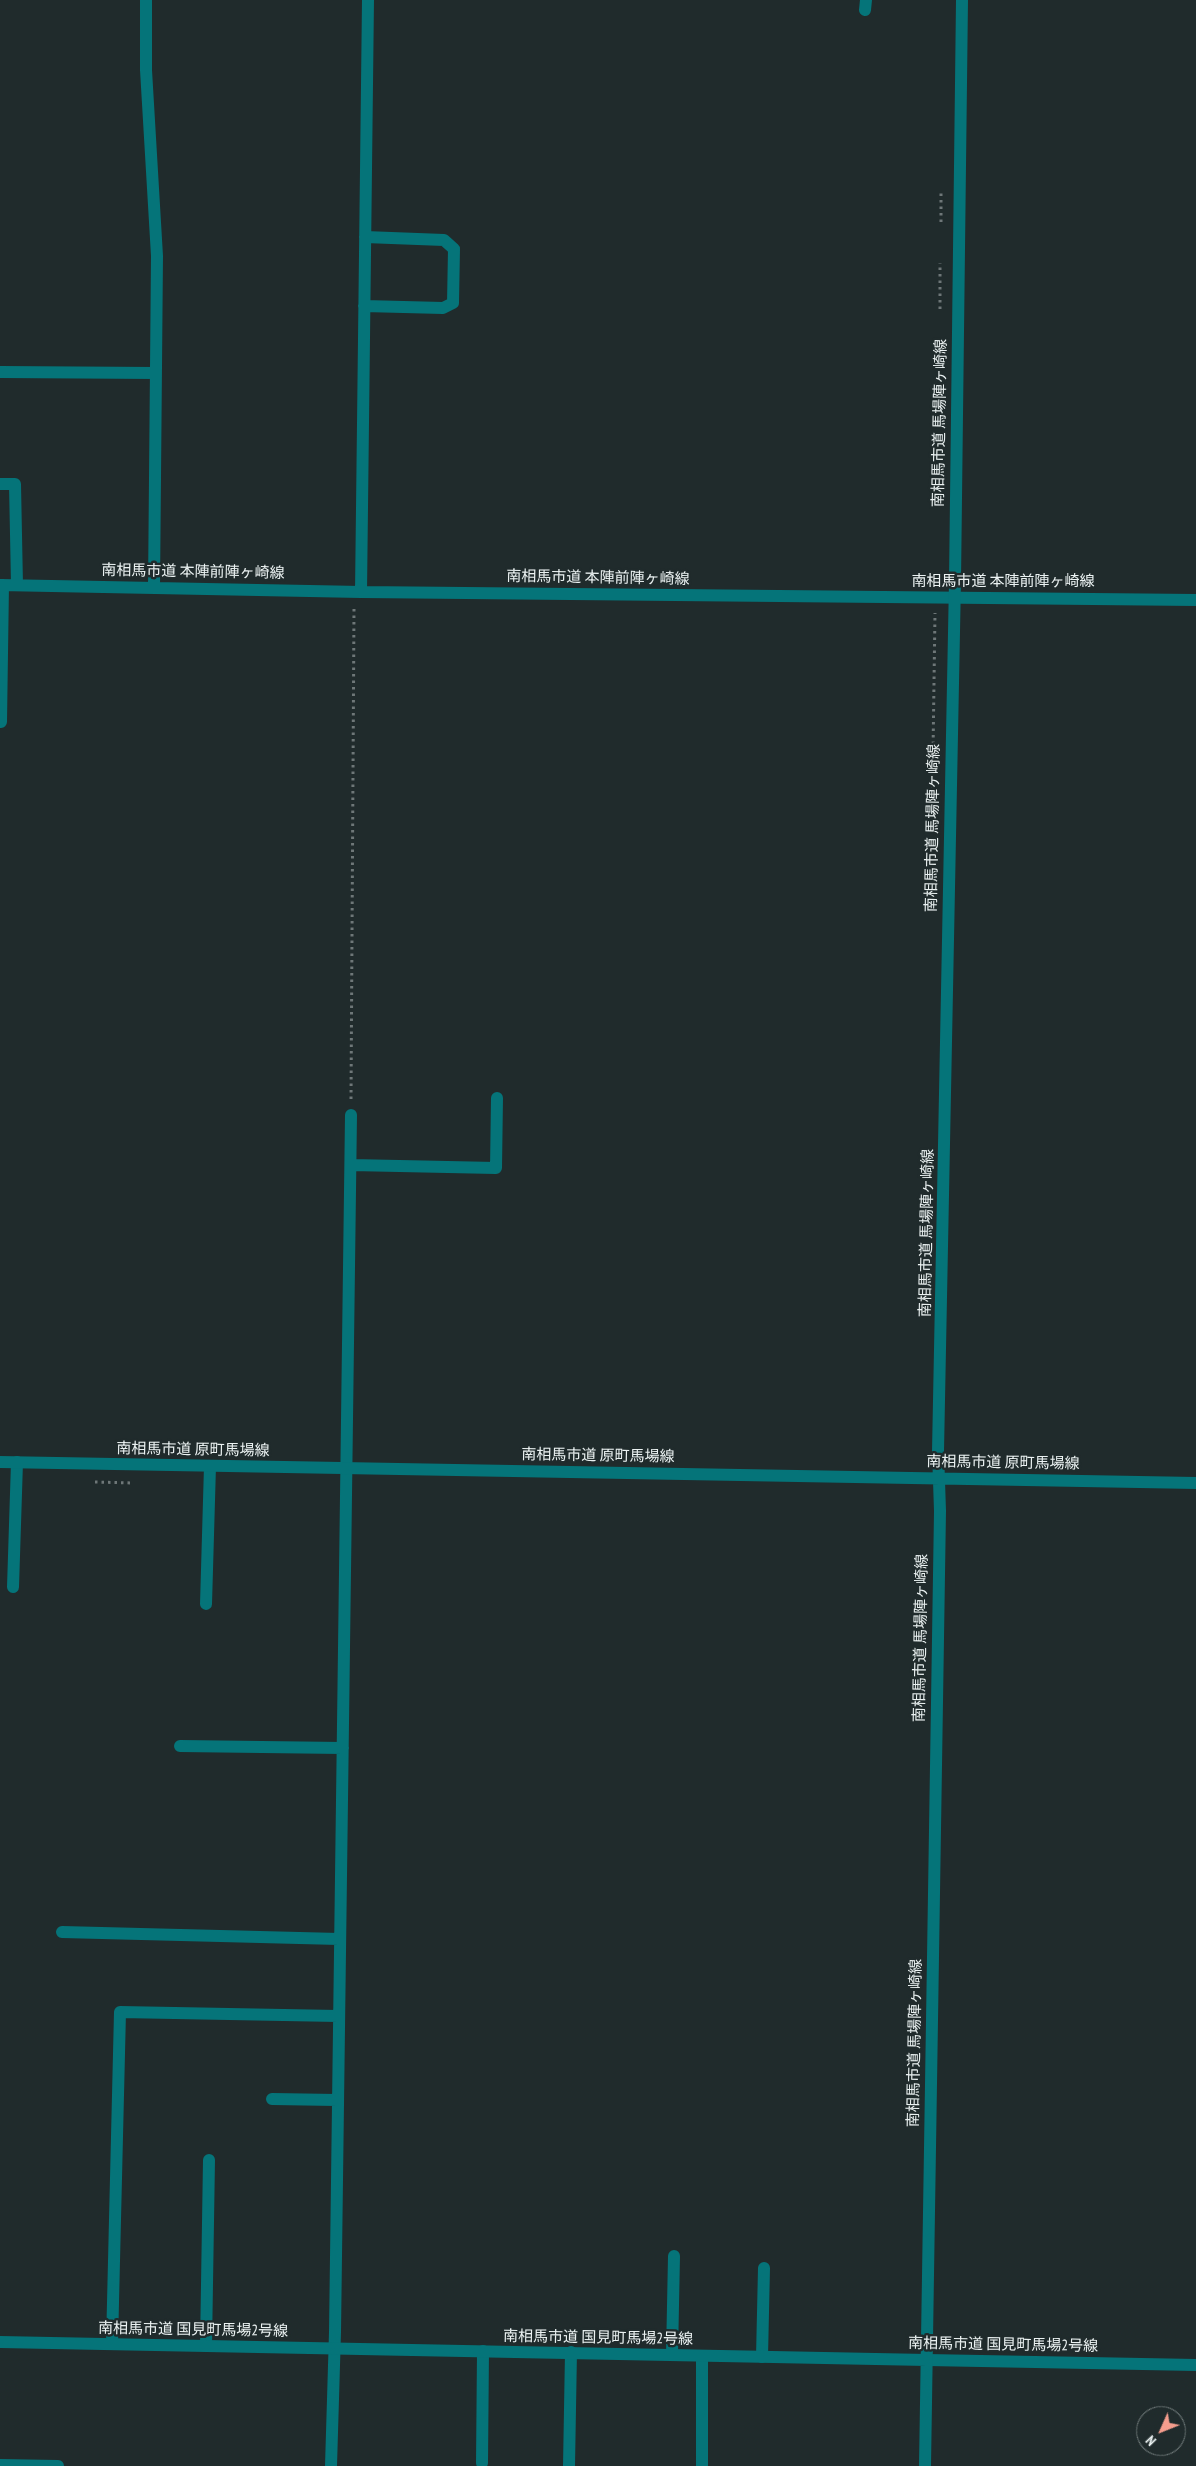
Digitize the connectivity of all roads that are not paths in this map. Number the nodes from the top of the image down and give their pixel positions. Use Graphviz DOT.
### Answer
graph roads {
  1 [pos="146,0"];
  2 [pos="368,0"];
  3 [pos="962,0"];
  4 [pos="365,237"];
  5 [pos="364,306"];
  6 [pos="0,372"];
  7 [pos="156,373"];
  8 [pos="0,484"];
  9 [pos="2,585"];
  10 [pos="17,585"];
  11 [pos="154,588"];
  12 [pos="361,592"];
  13 [pos="953,598"];
  14 [pos="1196,600"];
  15 [pos="1,722"];
  16 [pos="497,1098"];
  17 [pos="351,1114"];
  18 [pos="350,1165"];
  19 [pos="0,1462"];
  20 [pos="17,1462"];
  21 [pos="210,1466"];
  22 [pos="347,1468"];
  23 [pos="939,1478"];
  24 [pos="1196,1482"];
  25 [pos="13,1587"];
  26 [pos="206,1604"];
  27 [pos="180,1746"];
  28 [pos="343,1748"];
  29 [pos="62,1932"];
  30 [pos="339,1939"];
  31 [pos="338,2016"];
  32 [pos="272,2099"];
  33 [pos="337,2100"];
  34 [pos="209,2160"];
  35 [pos="674,2256"];
  36 [pos="764,2268"];
  37 [pos="0,2342"];
  38 [pos="112,2344"];
  39 [pos="206,2346"];
  40 [pos="334,2348"];
  41 [pos="483,2351"];
  42 [pos="571,2352"];
  43 [pos="672,2355"];
  44 [pos="702,2357"];
  45 [pos="762,2357"];
  46 [pos="926,2360"];
  47 [pos="1196,2365"];
  48 [pos="482,2463"];
  49 [pos="0,2465"];
  50 [pos="58,2466"];
  51 [pos="331,2466"];
  52 [pos="569,2466"];
  53 [pos="702,2466"];
  54 [pos="925,2466"];
  1 -- 7 [label="street"];
  2 -- 4 [label="street"];
  3 -- 13 [label="street, 南相馬市道 馬場陣ヶ崎線"];
  4 -- 5 [label="street"];
  4 -- 5 [label="street"];
  5 -- 12 [label="street"];
  6 -- 7 [label="street"];
  7 -- 11 [label="street"];
  8 -- 10 [label="street"];
  9 -- 10 [label="street, 南相馬市道 本陣前陣ヶ崎線"];
  9 -- 15 [label="street"];
  10 -- 11 [label="street, 南相馬市道 本陣前陣ヶ崎線"];
  11 -- 12 [label="street, 南相馬市道 本陣前陣ヶ崎線"];
  12 -- 13 [label="street, 南相馬市道 本陣前陣ヶ崎線"];
  13 -- 14 [label="street, 南相馬市道 本陣前陣ヶ崎線"];
  13 -- 23 [label="street, 南相馬市道 馬場陣ヶ崎線"];
  16 -- 18 [label="street"];
  17 -- 18 [label="street"];
  18 -- 22 [label="street"];
  19 -- 20 [label="street, 南相馬市道 原町馬場線"];
  20 -- 21 [label="street, 南相馬市道 原町馬場線"];
  20 -- 25 [label="street"];
  21 -- 22 [label="street, 南相馬市道 原町馬場線"];
  21 -- 26 [label="street"];
  22 -- 23 [label="street, 南相馬市道 原町馬場線"];
  22 -- 28 [label="street"];
  23 -- 24 [label="street, 南相馬市道 原町馬場線"];
  23 -- 46 [label="street, 南相馬市道 馬場陣ヶ崎線"];
  27 -- 28 [label="street"];
  28 -- 30 [label="street"];
  29 -- 30 [label="street"];
  30 -- 31 [label="street"];
  31 -- 33 [label="street"];
  31 -- 38 [label="street"];
  32 -- 33 [label="street"];
  33 -- 40 [label="street"];
  34 -- 39 [label="street"];
  35 -- 43 [label="street"];
  36 -- 45 [label="street"];
  37 -- 38 [label="street, 南相馬市道 国見町馬場2号線"];
  38 -- 39 [label="street, 南相馬市道 国見町馬場2号線"];
  39 -- 40 [label="street, 南相馬市道 国見町馬場2号線"];
  40 -- 41 [label="street, 南相馬市道 国見町馬場2号線"];
  40 -- 51 [label="street"];
  41 -- 42 [label="street, 南相馬市道 国見町馬場2号線"];
  41 -- 48 [label="street"];
  42 -- 43 [label="street, 南相馬市道 国見町馬場2号線"];
  42 -- 52 [label="street"];
  43 -- 44 [label="street, 南相馬市道 国見町馬場2号線"];
  44 -- 45 [label="street, 南相馬市道 国見町馬場2号線"];
  44 -- 53 [label="street"];
  45 -- 46 [label="street, 南相馬市道 国見町馬場2号線"];
  46 -- 47 [label="street, 南相馬市道 国見町馬場2号線"];
  46 -- 54 [label="street, 南相馬市道 馬場陣ヶ崎線"];
  49 -- 50 [label="street"];
}
